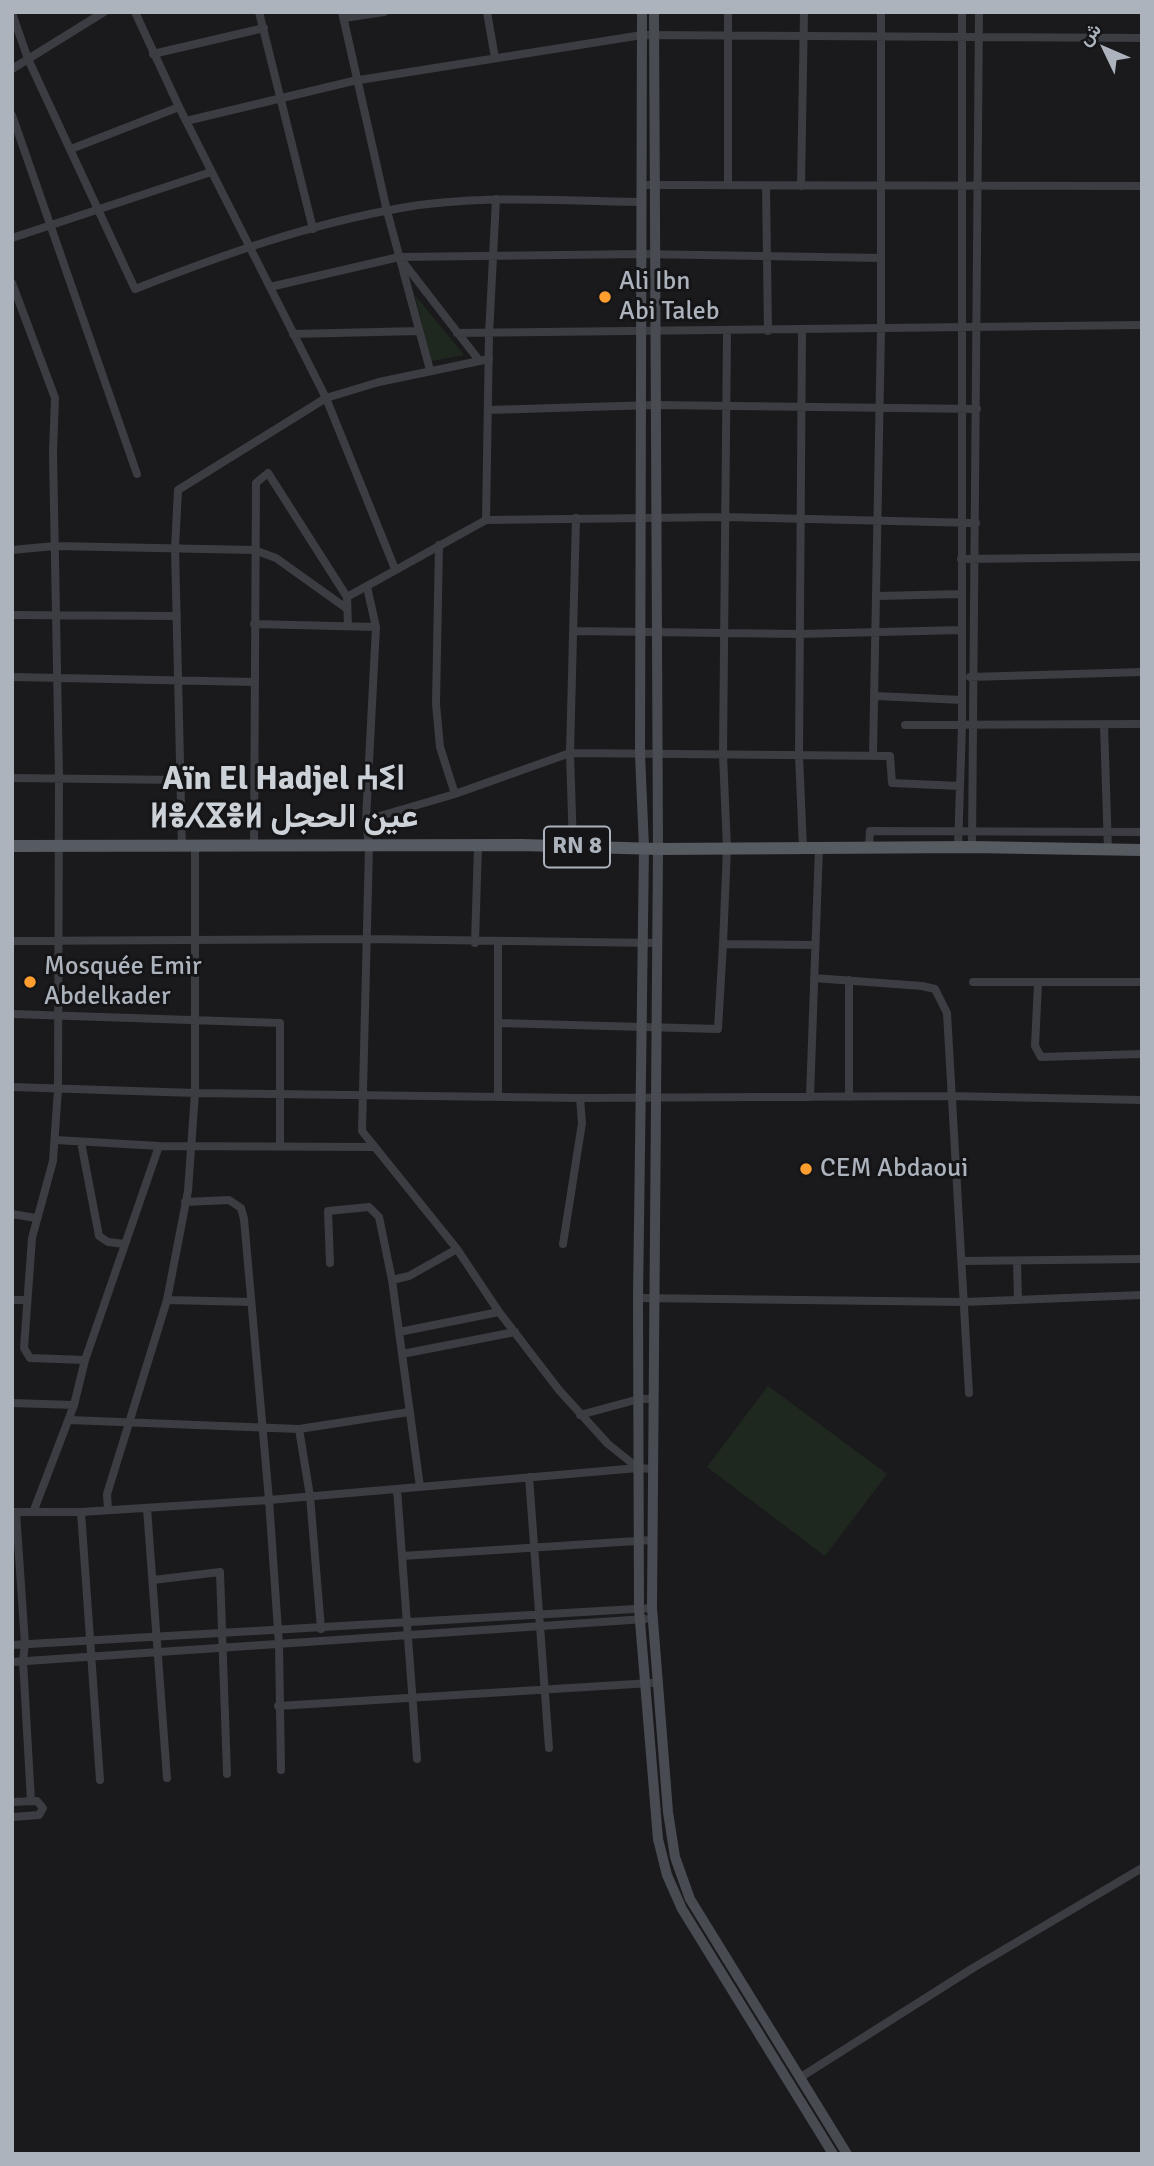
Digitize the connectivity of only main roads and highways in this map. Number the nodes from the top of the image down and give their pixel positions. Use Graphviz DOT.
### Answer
graph roads {
  1 [pos="642,12"];
  2 [pos="654,12"];
  3 [pos="12,846"];
  4 [pos="644,848"];
  5 [pos="658,849"];
  6 [pos="1142,850"];
  7 [pos="833,2154"];
  8 [pos="847,2154"];
  1 -- 4 [label="main road"];
  2 -- 5 [label="main road"];
  3 -- 4 [label="main road, RN 8"];
  4 -- 5 [label="main road, RN 8"];
  4 -- 7 [label="main road"];
  5 -- 6 [label="main road, RN 8"];
  5 -- 8 [label="main road"];
}
